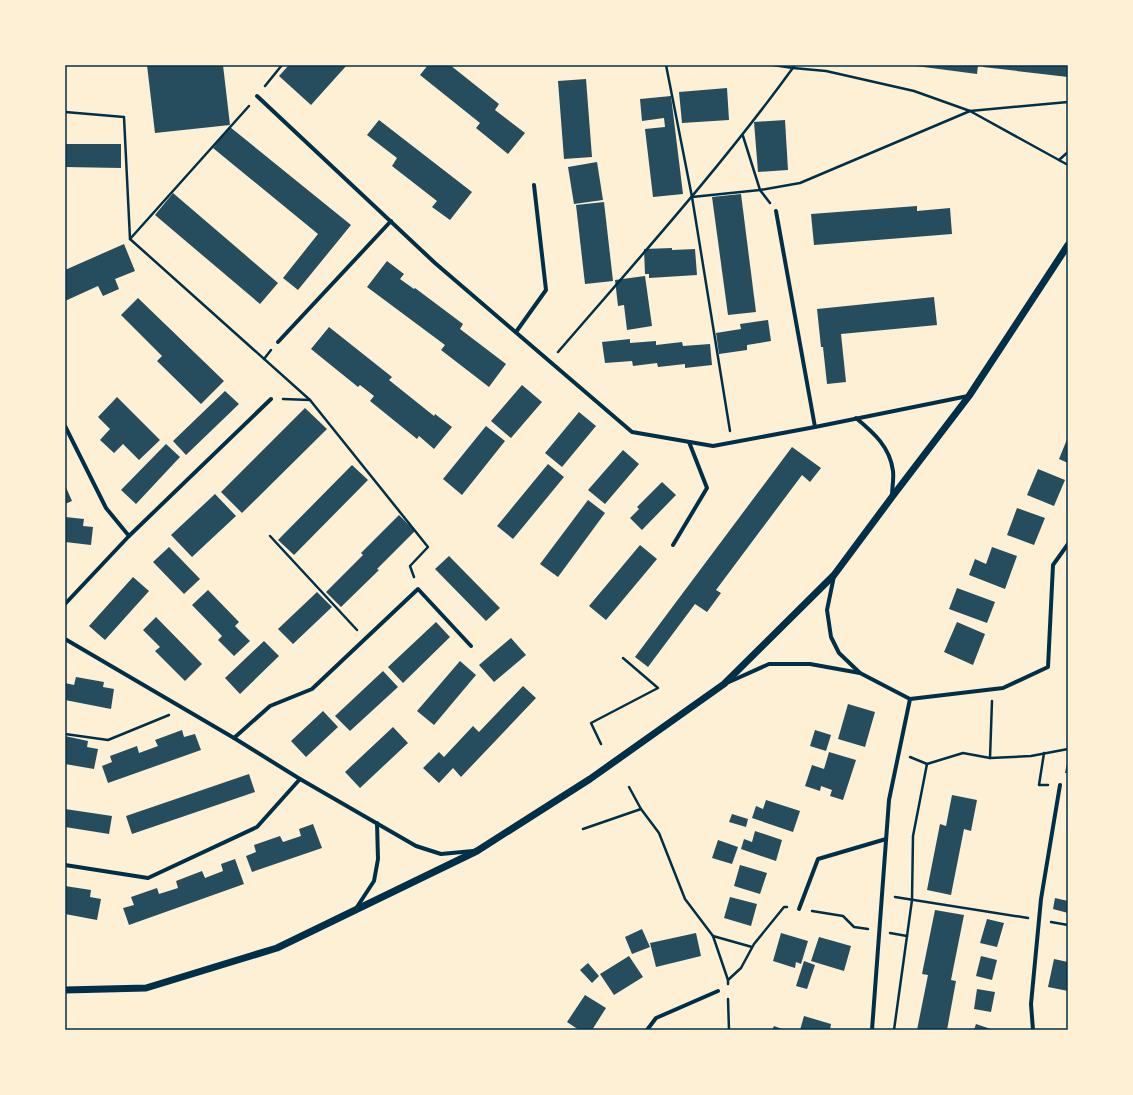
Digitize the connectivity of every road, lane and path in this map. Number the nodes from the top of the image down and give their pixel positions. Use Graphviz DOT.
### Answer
graph roads {
  1 [pos="282,65"];
  2 [pos="666,65"];
  3 [pos="773,65"];
  4 [pos="795,65"];
  5 [pos="793,68"];
  6 [pos="257,96"];
  7 [pos="1068,102"];
  8 [pos="970,111"];
  9 [pos="65,112"];
  10 [pos="742,135"];
  11 [pos="1068,152"];
  12 [pos="1058,160"];
  13 [pos="1068,165"];
  14 [pos="534,185"];
  15 [pos="760,190"];
  16 [pos="692,197"];
  17 [pos="776,211"];
  18 [pos="391,221"];
  19 [pos="130,239"];
  20 [pos="1068,245"];
  21 [pos="516,332"];
  22 [pos="278,342"];
  23 [pos="550,361"];
  24 [pos="969,396"];
  25 [pos="271,399"];
  26 [pos="310,400"];
  27 [pos="856,418"];
  28 [pos="65,426"];
  29 [pos="815,427"];
  30 [pos="689,442"];
  31 [pos="731,442"];
  32 [pos="892,496"];
  33 [pos="129,536"];
  34 [pos="270,536"];
  35 [pos="1068,544"];
  36 [pos="673,546"];
  37 [pos="834,575"];
  38 [pos="418,589"];
  39 [pos="65,604"];
  40 [pos="65,639"];
  41 [pos="365,639"];
  42 [pos="471,646"];
  43 [pos="623,658"];
  44 [pos="860,673"];
  45 [pos="724,684"];
  46 [pos="993,689"];
  47 [pos="910,699"];
  48 [pos="184,709"];
  49 [pos="65,734"];
  50 [pos="234,738"];
  51 [pos="601,744"];
  52 [pos="1068,749"];
  53 [pos="899,753"];
  54 [pos="1044,753"];
  55 [pos="990,758"];
  56 [pos="927,764"];
  57 [pos="300,779"];
  58 [pos="1060,785"];
  59 [pos="630,787"];
  60 [pos="641,809"];
  61 [pos="377,823"];
  62 [pos="583,829"];
  63 [pos="886,839"];
  64 [pos="477,851"];
  65 [pos="65,865"];
  66 [pos="882,895"];
  67 [pos="912,900"];
  68 [pos="799,909"];
  69 [pos="355,911"];
  70 [pos="1039,920"];
  71 [pos="1068,925"];
  72 [pos="879,931"];
  73 [pos="713,936"];
  74 [pos="907,936"];
  75 [pos="752,947"];
  76 [pos="728,980"];
  77 [pos="728,989"];
  78 [pos="65,990"];
  79 [pos="718,992"];
  80 [pos="728,997"];
  81 [pos="647,1030"];
  82 [pos="729,1030"];
  83 [pos="872,1030"];
  84 [pos="894,1030"];
  85 [pos="1034,1030"];
  1 -- 6 [label="path"];
  2 -- 16 [label="path"];
  3 -- 5 [label="path"];
  4 -- 5 [label="path"];
  5 -- 8 [label="path"];
  5 -- 10 [label="path"];
  6 -- 18 [label="street"];
  6 -- 19 [label="path"];
  7 -- 8 [label="path"];
  8 -- 12 [label="path"];
  8 -- 15 [label="path"];
  9 -- 19 [label="path"];
  10 -- 15 [label="path"];
  10 -- 16 [label="path"];
  11 -- 12 [label="path"];
  12 -- 13 [label="path"];
  14 -- 21 [label="street"];
  15 -- 16 [label="path"];
  15 -- 17 [label="path"];
  16 -- 23 [label="path"];
  16 -- 31 [label="path"];
  17 -- 29 [label="street"];
  18 -- 21 [label="street"];
  18 -- 22 [label="street"];
  19 -- 26 [label="path"];
  20 -- 24 [label="street"];
  21 -- 23 [label="street"];
  23 -- 30 [label="street"];
  24 -- 27 [label="street"];
  24 -- 32 [label="street"];
  25 -- 26 [label="path"];
  25 -- 33 [label="street"];
  26 -- 38 [label="path"];
  27 -- 29 [label="street"];
  27 -- 32 [label="street"];
  28 -- 33 [label="street"];
  29 -- 31 [label="street"];
  30 -- 31 [label="street"];
  30 -- 36 [label="street"];
  32 -- 37 [label="street"];
  33 -- 39 [label="street"];
  34 -- 41 [label="path"];
  35 -- 46 [label="street"];
  37 -- 44 [label="street"];
  37 -- 45 [label="street"];
  38 -- 41 [label="street"];
  38 -- 42 [label="street"];
  40 -- 48 [label="street"];
  41 -- 50 [label="street"];
  43 -- 51 [label="path"];
  44 -- 45 [label="street"];
  44 -- 47 [label="street"];
  45 -- 64 [label="street"];
  46 -- 47 [label="street"];
  46 -- 55 [label="path"];
  47 -- 53 [label="street"];
  48 -- 49 [label="path"];
  48 -- 50 [label="street"];
  50 -- 57 [label="street"];
  52 -- 54 [label="path"];
  53 -- 56 [label="path"];
  53 -- 63 [label="street"];
  54 -- 55 [label="path"];
  54 -- 58 [label="path"];
  55 -- 56 [label="path"];
  56 -- 67 [label="path"];
  57 -- 61 [label="street"];
  57 -- 65 [label="street"];
  58 -- 70 [label="street"];
  59 -- 60 [label="path"];
  60 -- 62 [label="path"];
  60 -- 73 [label="path"];
  61 -- 64 [label="street"];
  61 -- 69 [label="street"];
  63 -- 66 [label="street"];
  63 -- 68 [label="street"];
  64 -- 69 [label="street"];
  66 -- 67 [label="path"];
  66 -- 72 [label="street"];
  67 -- 70 [label="path"];
  67 -- 74 [label="path"];
  68 -- 72 [label="path"];
  68 -- 75 [label="path"];
  69 -- 78 [label="street"];
  70 -- 71 [label="path"];
  70 -- 85 [label="street"];
  72 -- 74 [label="path"];
  72 -- 83 [label="street"];
  73 -- 75 [label="path"];
  73 -- 76 [label="path"];
  74 -- 84 [label="path"];
  75 -- 76 [label="path"];
  76 -- 77 [label="path"];
  79 -- 81 [label="street"];
  80 -- 82 [label="path"];
}
